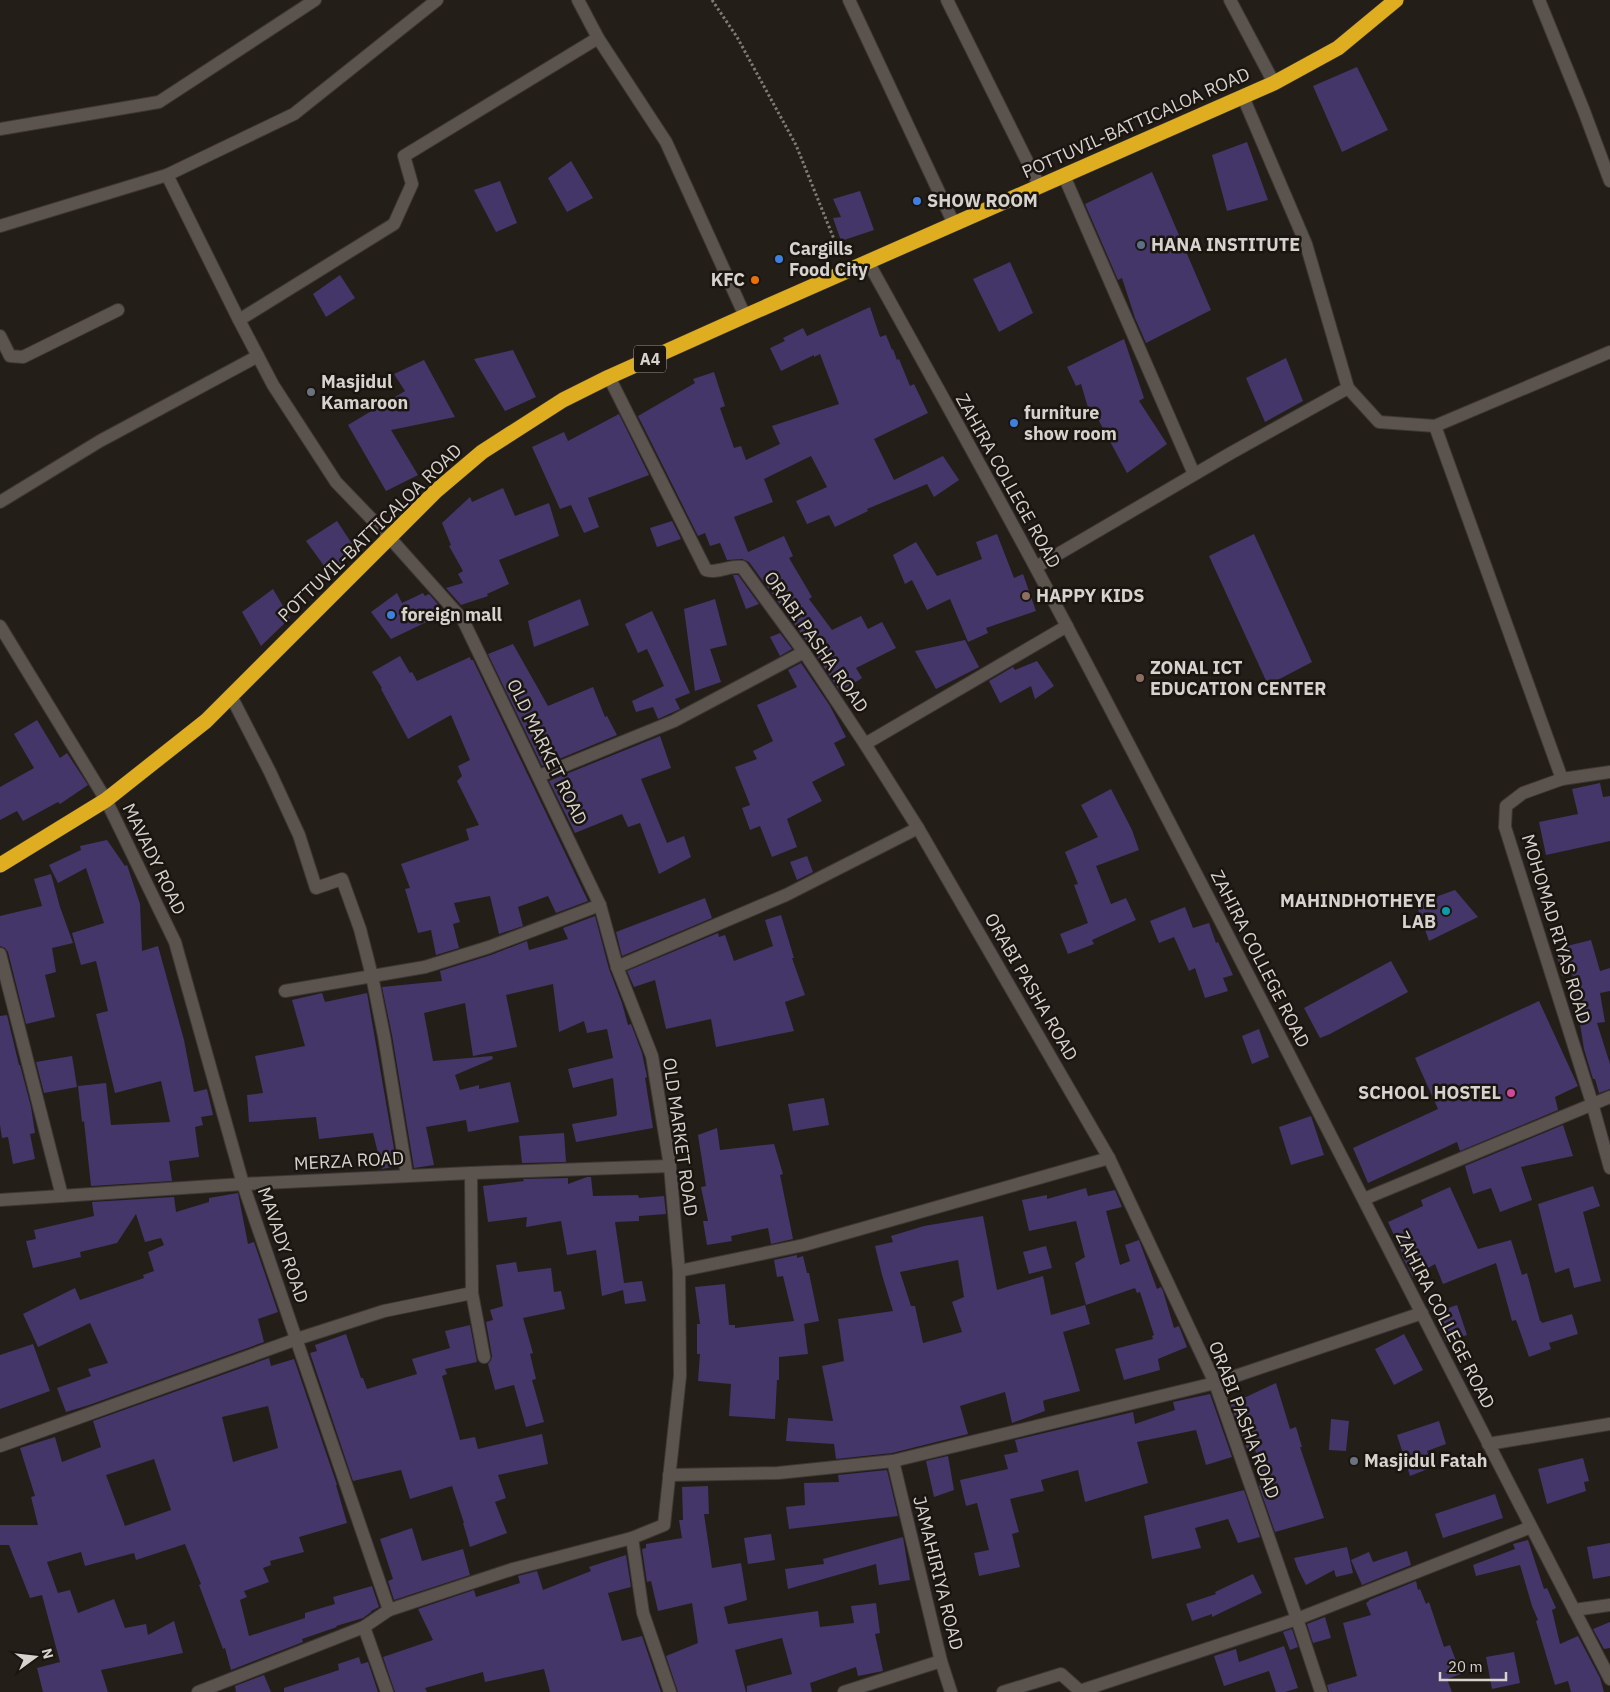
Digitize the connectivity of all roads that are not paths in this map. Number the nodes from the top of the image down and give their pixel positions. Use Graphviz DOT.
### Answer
graph roads {
  1 [pos="315,0"];
  2 [pos="437,0"];
  3 [pos="578,0"];
  4 [pos="849,0"];
  5 [pos="947,0"];
  6 [pos="1230,0"];
  7 [pos="1396,0"];
  8 [pos="1539,0"];
  9 [pos="598,38"];
  10 [pos="1274,83"];
  11 [pos="1243,97"];
  12 [pos="0,130"];
  13 [pos="167,174"];
  14 [pos="1064,176"];
  15 [pos="1610,181"];
  16 [pos="1040,187"];
  17 [pos="954,224"];
  18 [pos="0,226"];
  19 [pos="868,262"];
  20 [pos="118,310"];
  21 [pos="745,316"];
  22 [pos="239,320"];
  23 [pos="0,336"];
  24 [pos="1610,352"];
  25 [pos="258,356"];
  26 [pos="609,377"];
  27 [pos="1348,388"];
  28 [pos="1435,426"];
  29 [pos="1194,474"];
  30 [pos="0,502"];
  31 [pos="389,537"];
  32 [pos="1036,567"];
  33 [pos="0,626"];
  34 [pos="1067,626"];
  35 [pos="804,652"];
  36 [pos="231,696"];
  37 [pos="865,744"];
  38 [pos="1610,772"];
  39 [pos="539,776"];
  40 [pos="1562,779"];
  41 [pos="106,800"];
  42 [pos="918,828"];
  43 [pos="0,865"];
  44 [pos="600,905"];
  45 [pos="0,954"];
  46 [pos="617,967"];
  47 [pos="372,976"];
  48 [pos="285,991"];
  49 [pos="1610,1096"];
  50 [pos="1592,1103"];
  51 [pos="1109,1158"];
  52 [pos="670,1166"];
  53 [pos="1610,1168"];
  54 [pos="470,1173"];
  55 [pos="407,1176"];
  56 [pos="243,1184"];
  57 [pos="62,1196"];
  58 [pos="1364,1199"];
  59 [pos="0,1200"];
  60 [pos="679,1271"];
  61 [pos="472,1293"];
  62 [pos="1422,1313"];
  63 [pos="297,1339"];
  64 [pos="484,1357"];
  65 [pos="1215,1383"];
  66 [pos="1610,1424"];
  67 [pos="1488,1444"];
  68 [pos="0,1446"];
  69 [pos="893,1461"];
  70 [pos="669,1475"];
  71 [pos="1531,1527"];
  72 [pos="632,1538"];
  73 [pos="1610,1605"];
  74 [pos="389,1610"];
  75 [pos="1574,1610"];
  76 [pos="1297,1619"];
  77 [pos="364,1628"];
  78 [pos="941,1661"];
  79 [pos="1610,1679"];
  80 [pos="198,1692"];
  81 [pos="387,1692"];
  82 [pos="670,1692"];
  83 [pos="844,1692"];
  84 [pos="951,1692"];
  85 [pos="1003,1692"];
  86 [pos="1321,1692"];
  1 -- 12 [label="street"];
  2 -- 13 [label="street"];
  3 -- 9 [label="street"];
  4 -- 17 [label="street"];
  5 -- 16 [label="street"];
  6 -- 10 [label="street"];
  7 -- 10 [label="highway, POTTUVIL-BATTICALOA ROAD / A4"];
  8 -- 15 [label="street"];
  9 -- 21 [label="street"];
  9 -- 22 [label="street"];
  10 -- 11 [label="highway, POTTUVIL-BATTICALOA ROAD / A4"];
  11 -- 14 [label="highway, POTTUVIL-BATTICALOA ROAD / A4"];
  11 -- 27 [label="street"];
  13 -- 18 [label="street"];
  13 -- 22 [label="street, OLD MARKET ROAD"];
  14 -- 16 [label="highway, POTTUVIL-BATTICALOA ROAD / A4"];
  14 -- 29 [label="street"];
  16 -- 17 [label="highway, POTTUVIL-BATTICALOA ROAD / A4"];
  17 -- 19 [label="highway, POTTUVIL-BATTICALOA ROAD / A4"];
  19 -- 21 [label="highway, POTTUVIL-BATTICALOA ROAD / A4"];
  19 -- 32 [label="street, ZAHIRA COLLEGE ROAD"];
  20 -- 23 [label="street"];
  21 -- 26 [label="highway, POTTUVIL-BATTICALOA ROAD / A4"];
  22 -- 25 [label="street, OLD MARKET ROAD"];
  24 -- 28 [label="street"];
  25 -- 30 [label="street"];
  25 -- 31 [label="street, OLD MARKET ROAD"];
  26 -- 31 [label="highway, POTTUVIL-BATTICALOA ROAD / A4"];
  26 -- 35 [label="street, ORABI PASHA ROAD"];
  27 -- 28 [label="street"];
  27 -- 29 [label="street"];
  28 -- 40 [label="street"];
  29 -- 32 [label="street"];
  31 -- 36 [label="highway, POTTUVIL-BATTICALOA ROAD / A4"];
  31 -- 39 [label="street, OLD MARKET ROAD"];
  32 -- 34 [label="street, ZAHIRA COLLEGE ROAD"];
  33 -- 41 [label="street, MAVADY ROAD"];
  34 -- 37 [label="street"];
  34 -- 58 [label="street, ZAHIRA COLLEGE ROAD"];
  35 -- 37 [label="street, ORABI PASHA ROAD"];
  35 -- 39 [label="street"];
  36 -- 41 [label="highway, POTTUVIL-BATTICALOA ROAD / A4"];
  36 -- 47 [label="street"];
  37 -- 42 [label="street, ORABI PASHA ROAD"];
  38 -- 40 [label="street, MOHOMAD RIYAS ROAD"];
  39 -- 44 [label="street, OLD MARKET ROAD"];
  40 -- 50 [label="street, MOHOMAD RIYAS ROAD"];
  41 -- 43 [label="highway, POTTUVIL-BATTICALOA ROAD / A4"];
  41 -- 56 [label="street, MAVADY ROAD"];
  42 -- 46 [label="street"];
  42 -- 51 [label="street, ORABI PASHA ROAD"];
  44 -- 46 [label="street, OLD MARKET ROAD"];
  44 -- 47 [label="street"];
  45 -- 57 [label="street"];
  46 -- 52 [label="street, OLD MARKET ROAD"];
  47 -- 48 [label="street"];
  47 -- 55 [label="street"];
  49 -- 50 [label="street"];
  50 -- 53 [label="street, MOHOMAD RIYAS ROAD"];
  50 -- 58 [label="street"];
  51 -- 60 [label="street"];
  51 -- 65 [label="street, ORABI PASHA ROAD"];
  52 -- 54 [label="street, MERZA ROAD"];
  52 -- 60 [label="street, OLD MARKET ROAD"];
  54 -- 55 [label="street, MERZA ROAD"];
  54 -- 61 [label="street"];
  55 -- 56 [label="street, MERZA ROAD"];
  56 -- 57 [label="street, MERZA ROAD"];
  56 -- 63 [label="street, MAVADY ROAD"];
  57 -- 59 [label="street, MERZA ROAD"];
  58 -- 62 [label="street, ZAHIRA COLLEGE ROAD"];
  60 -- 70 [label="street, OLD MARKET ROAD"];
  61 -- 63 [label="street"];
  61 -- 64 [label="street"];
  62 -- 65 [label="street"];
  62 -- 67 [label="street, ZAHIRA COLLEGE ROAD"];
  63 -- 68 [label="street"];
  63 -- 74 [label="street, MAVADY ROAD"];
  65 -- 69 [label="street"];
  65 -- 76 [label="street, ORABI PASHA ROAD"];
  66 -- 67 [label="street"];
  67 -- 71 [label="street, ZAHIRA COLLEGE ROAD"];
  69 -- 70 [label="street"];
  69 -- 78 [label="street, JAMAHIRIYA ROAD"];
  70 -- 72 [label="street, OLD MARKET ROAD"];
  71 -- 75 [label="street, ZAHIRA COLLEGE ROAD"];
  71 -- 76 [label="street"];
  72 -- 74 [label="street"];
  72 -- 82 [label="street"];
  73 -- 75 [label="street"];
  74 -- 77 [label="street"];
  75 -- 79 [label="street, ZAHIRA COLLEGE ROAD"];
  76 -- 85 [label="street"];
  76 -- 86 [label="street, ORABI PASHA ROAD"];
  77 -- 80 [label="street"];
  77 -- 81 [label="street"];
  78 -- 83 [label="street"];
  78 -- 84 [label="street, JAMAHIRIYA ROAD"];
}
